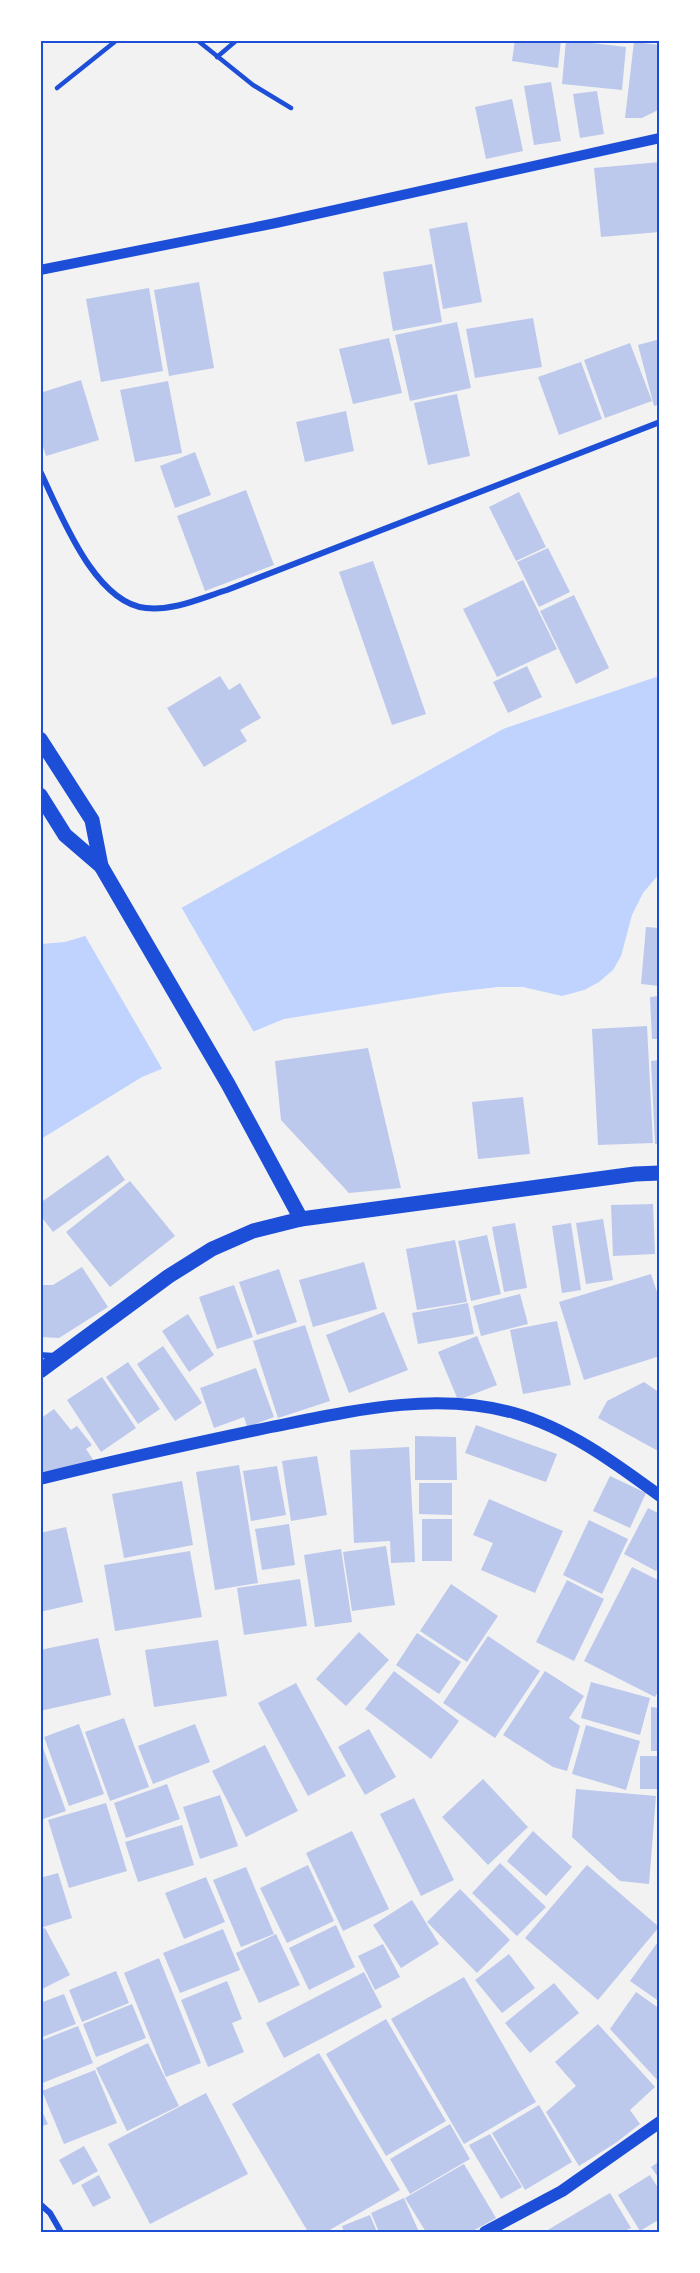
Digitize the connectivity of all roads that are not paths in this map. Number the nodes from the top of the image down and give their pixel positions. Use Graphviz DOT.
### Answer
graph roads {
  1 [pos="117,40"];
  2 [pos="197,40"];
  3 [pos="237,40"];
  4 [pos="217,57"];
  5 [pos="57,88"];
  6 [pos="291,108"];
  7 [pos="660,138"];
  8 [pos="40,270"];
  9 [pos="660,422"];
  10 [pos="40,471"];
  11 [pos="40,739"];
  12 [pos="40,795"];
  13 [pos="101,866"];
  14 [pos="660,1173"];
  15 [pos="302,1219"];
  16 [pos="40,1355"];
  17 [pos="59,1357"];
  18 [pos="40,1371"];
  19 [pos="40,1479"];
  20 [pos="660,1496"];
  21 [pos="660,2122"];
  22 [pos="40,2204"];
  23 [pos="62,2232"];
  24 [pos="485,2232"];
  1 -- 5 [label="lane"];
  2 -- 4 [label="lane"];
  3 -- 4 [label="lane"];
  4 -- 6 [label="lane"];
  7 -- 8 [label="street"];
  9 -- 10 [label="street"];
  11 -- 13 [label="main road"];
  12 -- 13 [label="main road"];
  13 -- 15 [label="main road"];
  14 -- 15 [label="main road"];
  15 -- 17 [label="main road"];
  16 -- 17 [label="street"];
  17 -- 18 [label="main road"];
  19 -- 20 [label="main road"];
  21 -- 24 [label="main road"];
  22 -- 23 [label="street"];
}
